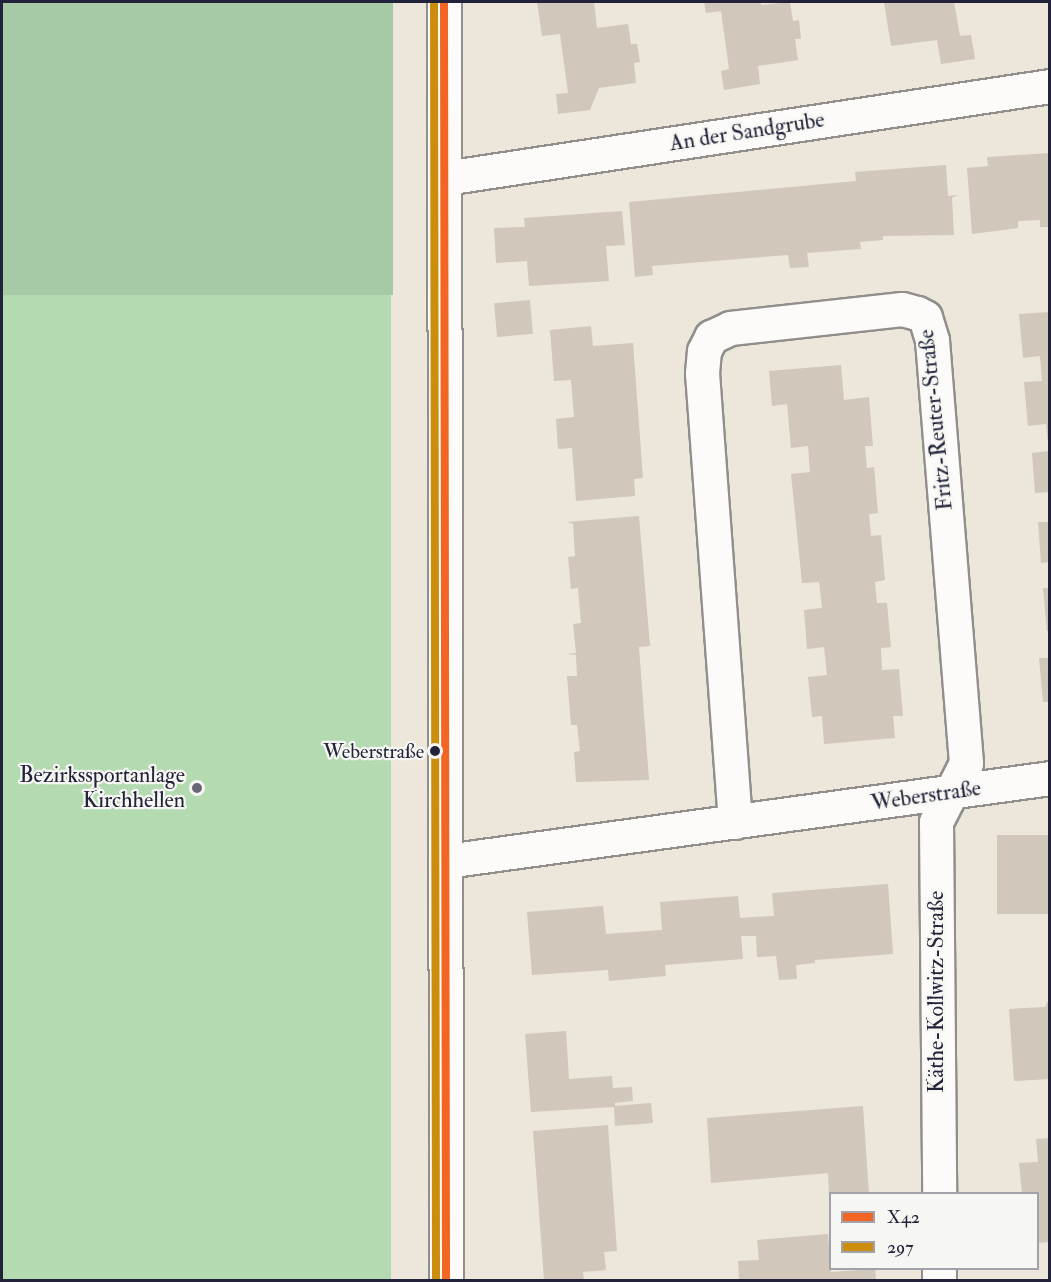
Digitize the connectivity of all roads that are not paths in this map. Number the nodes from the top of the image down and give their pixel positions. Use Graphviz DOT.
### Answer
graph roads {
  1 [pos="444,2"];
  2 [pos="1050,86"];
  3 [pos="445,178"];
  4 [pos="1050,778"];
  5 [pos="950,794"];
  6 [pos="735,822"];
  7 [pos="446,861"];
  8 [pos="939,1192"];
  9 [pos="446,1281"];
  1 -- 3 [label="street"];
  2 -- 3 [label="street, An der Sandgrube"];
  3 -- 7 [label="street"];
  4 -- 5 [label="street, Weberstraße"];
  5 -- 6 [label="street, Weberstraße"];
  5 -- 6 [label="street, Fritz-Reuter-Straße"];
  5 -- 8 [label="street, Käthe-Kollwitz-Straße"];
  6 -- 7 [label="street, Weberstraße"];
  7 -- 9 [label="street"];
}
